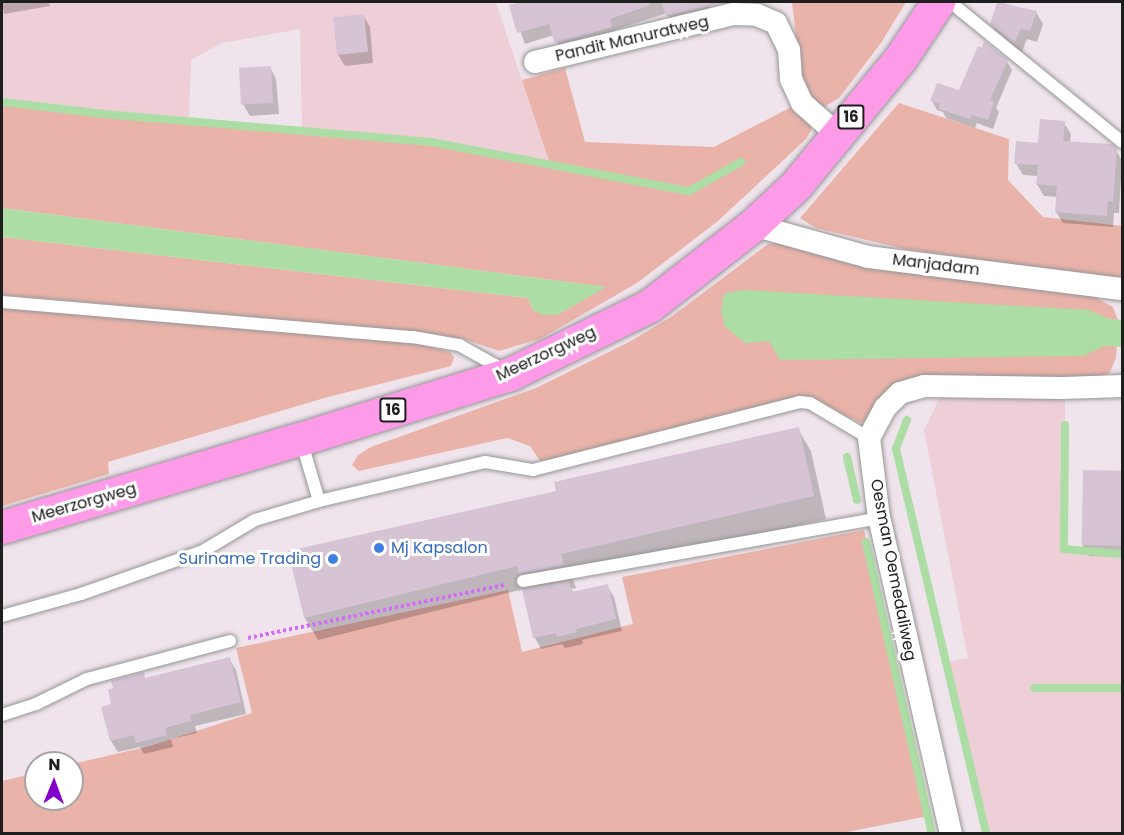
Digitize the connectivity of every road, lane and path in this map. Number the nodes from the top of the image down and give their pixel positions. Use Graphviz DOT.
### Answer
graph roads {
  1 [pos="938,2"];
  2 [pos="950,2"];
  3 [pos="535,62"];
  4 [pos="837,134"];
  5 [pos="1122,142"];
  6 [pos="753,225"];
  7 [pos="1122,289"];
  8 [pos="2,302"];
  9 [pos="510,374"];
  10 [pos="1122,386"];
  11 [pos="869,438"];
  12 [pos="300,439"];
  13 [pos="319,501"];
  14 [pos="879,518"];
  15 [pos="2,527"];
  16 [pos="523,581"];
  17 [pos="2,616"];
  18 [pos="230,642"];
  19 [pos="2,715"];
  20 [pos="951,834"];
  1 -- 4 [label="main road, Meerzorgweg / 16"];
  2 -- 5 [label="lane"];
  3 -- 4 [label="street, Pandit Manuratweg"];
  4 -- 6 [label="main road, Meerzorgweg / 16"];
  6 -- 7 [label="street, Manjadam"];
  6 -- 9 [label="main road, Meerzorgweg / 16"];
  8 -- 9 [label="lane"];
  9 -- 12 [label="main road, Meerzorgweg / 16"];
  10 -- 11 [label="street"];
  11 -- 13 [label="lane"];
  11 -- 14 [label="street, Oesman Oemedaliweg"];
  12 -- 13 [label="lane"];
  12 -- 15 [label="main road, Meerzorgweg / 16"];
  13 -- 17 [label="lane"];
  14 -- 16 [label="lane"];
  14 -- 20 [label="street, Oesman Oemedaliweg"];
  16 -- 18 [label="path"];
  18 -- 19 [label="lane"];
}
